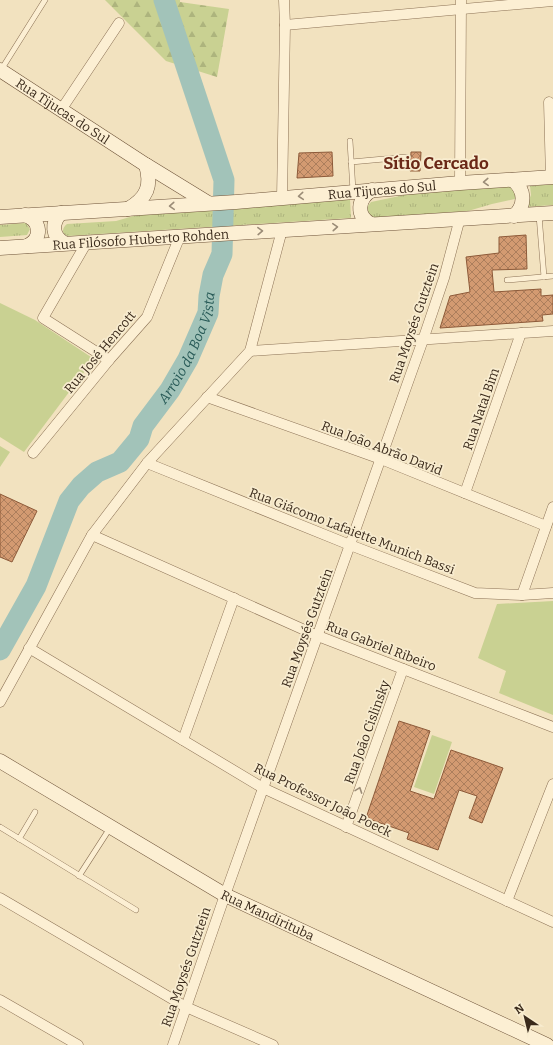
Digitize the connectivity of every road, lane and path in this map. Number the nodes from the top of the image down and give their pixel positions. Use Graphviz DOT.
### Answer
graph roads {
  1 [pos="45,0"];
  2 [pos="284,0"];
  3 [pos="553,1"];
  4 [pos="461,4"];
  5 [pos="119,23"];
  6 [pos="285,25"];
  7 [pos="0,71"];
  8 [pos="549,102"];
  9 [pos="61,110"];
  10 [pos="350,141"];
  11 [pos="406,157"];
  12 [pos="351,162"];
  13 [pos="146,165"];
  14 [pos="552,178"];
  15 [pos="513,180"];
  16 [pos="460,183"];
  17 [pos="372,190"];
  18 [pos="353,192"];
  19 [pos="282,198"];
  20 [pos="210,203"];
  21 [pos="128,209"];
  22 [pos="60,213"];
  23 [pos="546,213"];
  24 [pos="25,215"];
  25 [pos="514,216"];
  26 [pos="0,217"];
  27 [pos="460,218"];
  28 [pos="371,224"];
  29 [pos="282,230"];
  30 [pos="180,236"];
  31 [pos="87,242"];
  32 [pos="64,243"];
  33 [pos="27,246"];
  34 [pos="0,248"];
  35 [pos="553,276"];
  36 [pos="544,277"];
  37 [pos="507,280"];
  38 [pos="553,331"];
  39 [pos="521,333"];
  40 [pos="423,340"];
  41 [pos="250,352"];
  42 [pos="109,360"];
  43 [pos="207,397"];
  44 [pos="33,453"];
  45 [pos="381,459"];
  46 [pos="147,464"];
  47 [pos="465,493"];
  48 [pos="553,507"];
  49 [pos="546,526"];
  50 [pos="92,535"];
  51 [pos="350,545"];
  52 [pos="553,593"];
  53 [pos="522,595"];
  54 [pos="234,598"];
  55 [pos="318,636"];
  56 [pos="29,648"];
  57 [pos="403,669"];
  58 [pos="0,702"];
  59 [pos="553,728"];
  60 [pos="182,740"];
  61 [pos="0,761"];
  62 [pos="553,784"];
  63 [pos="263,788"];
  64 [pos="35,812"];
  65 [pos="0,827"];
  66 [pos="111,827"];
  67 [pos="346,827"];
  68 [pos="19,839"];
  69 [pos="79,876"];
  70 [pos="225,895"];
  71 [pos="0,898"];
  72 [pos="507,901"];
  73 [pos="136,910"];
  74 [pos="553,922"];
  75 [pos="0,1000"];
  76 [pos="186,1007"];
  77 [pos="78,1045"];
  78 [pos="173,1045"];
  79 [pos="273,1045"];
  80 [pos="547,1045"];
  1 -- 7 [label="lane"];
  2 -- 6 [label="street"];
  3 -- 4 [label="street"];
  4 -- 6 [label="street"];
  4 -- 16 [label="street"];
  5 -- 9 [label="street"];
  6 -- 19 [label="street"];
  7 -- 9 [label="main road, Rua Tijucas do Sul"];
  8 -- 14 [label="street"];
  9 -- 13 [label="main road, Rua Tijucas do Sul"];
  10 -- 12 [label="lane"];
  11 -- 12 [label="lane"];
  12 -- 18 [label="lane"];
  13 -- 20 [label="main road, Rua Tijucas do Sul"];
  13 -- 21 [label="main road"];
  14 -- 15 [label="main road, Rua Tijucas do Sul"];
  15 -- 16 [label="main road, Rua Tijucas do Sul, one-way"];
  15 -- 25 [label="main road"];
  16 -- 17 [label="main road, Rua Tijucas do Sul"];
  17 -- 18 [label="main road, Rua Tijucas do Sul"];
  17 -- 28 [label="main road"];
  18 -- 19 [label="main road, Rua Tijucas do Sul, one-way"];
  19 -- 20 [label="main road, Rua Tijucas do Sul"];
  20 -- 21 [label="main road, one-way"];
  21 -- 22 [label="main road"];
  22 -- 24 [label="main road"];
  22 -- 32 [label="main road"];
  23 -- 25 [label="main road"];
  23 -- 36 [label="lane"];
  24 -- 26 [label="main road"];
  24 -- 33 [label="main road"];
  25 -- 27 [label="main road"];
  27 -- 28 [label="main road"];
  27 -- 40 [label="street, Rua Moysés Gutztein"];
  29 -- 28 [label="main road, one-way"];
  30 -- 29 [label="main road, Rua Filósofo Huberto Rohden, one-way"];
  29 -- 41 [label="street"];
  30 -- 31 [label="main road, Rua Filósofo Huberto Rohden"];
  30 -- 42 [label="street, Rua José Hencott"];
  31 -- 32 [label="main road, Rua Filósofo Huberto Rohden"];
  31 -- 42 [label="street"];
  32 -- 33 [label="main road, Rua Filósofo Huberto Rohden"];
  33 -- 34 [label="main road, Rua Filósofo Huberto Rohden"];
  35 -- 36 [label="lane"];
  36 -- 37 [label="lane"];
  38 -- 39 [label="street"];
  39 -- 40 [label="street"];
  39 -- 47 [label="street, Rua Natal Bim"];
  40 -- 41 [label="street"];
  40 -- 45 [label="street, Rua Moysés Gutztein"];
  41 -- 43 [label="street"];
  42 -- 44 [label="street, Rua José Hencott"];
  43 -- 45 [label="street, Rua João Abrão David"];
  43 -- 46 [label="street"];
  45 -- 47 [label="street, Rua João Abrão David"];
  45 -- 51 [label="street, Rua Moysés Gutztein"];
  46 -- 50 [label="street"];
  46 -- 51 [label="street, Rua Giácomo Lafaiette Munich Bassi"];
  47 -- 49 [label="street, Rua João Abrão David"];
  48 -- 49 [label="street"];
  49 -- 53 [label="street"];
  50 -- 54 [label="street, Rua Gabriel Ribeiro"];
  50 -- 56 [label="street"];
  51 -- 53 [label="street, Rua Giácomo Lafaiette Munich Bassi"];
  51 -- 55 [label="street, Rua Moysés Gutztein"];
  52 -- 53 [label="street, Rua Giácomo Lafaiette Munich Bassi"];
  54 -- 55 [label="street, Rua Gabriel Ribeiro"];
  54 -- 60 [label="street"];
  55 -- 57 [label="street, Rua Gabriel Ribeiro"];
  55 -- 63 [label="street, Rua Moysés Gutztein"];
  56 -- 58 [label="street"];
  56 -- 60 [label="street, Rua Professor João Poeck"];
  57 -- 59 [label="street, Rua Gabriel Ribeiro"];
  67 -- 57 [label="street, Rua João Cislinsky, one-way"];
  60 -- 63 [label="street, Rua Professor João Poeck"];
  61 -- 66 [label="main road, Rua Mandirituba"];
  62 -- 72 [label="street"];
  63 -- 67 [label="street, Rua Professor João Poeck"];
  63 -- 70 [label="street, Rua Moysés Gutztein"];
  64 -- 68 [label="lane"];
  65 -- 68 [label="lane"];
  66 -- 69 [label="lane"];
  66 -- 70 [label="main road, Rua Mandirituba"];
  67 -- 72 [label="street, Rua Professor João Poeck"];
  68 -- 69 [label="lane"];
  69 -- 73 [label="lane"];
  70 -- 76 [label="street, Rua Moysés Gutztein"];
  70 -- 80 [label="main road, Rua Mandirituba"];
  71 -- 76 [label="street"];
  72 -- 74 [label="street, Rua Professor João Poeck"];
  75 -- 77 [label="street"];
  76 -- 78 [label="street, Rua Moysés Gutztein"];
  76 -- 79 [label="street"];
}
